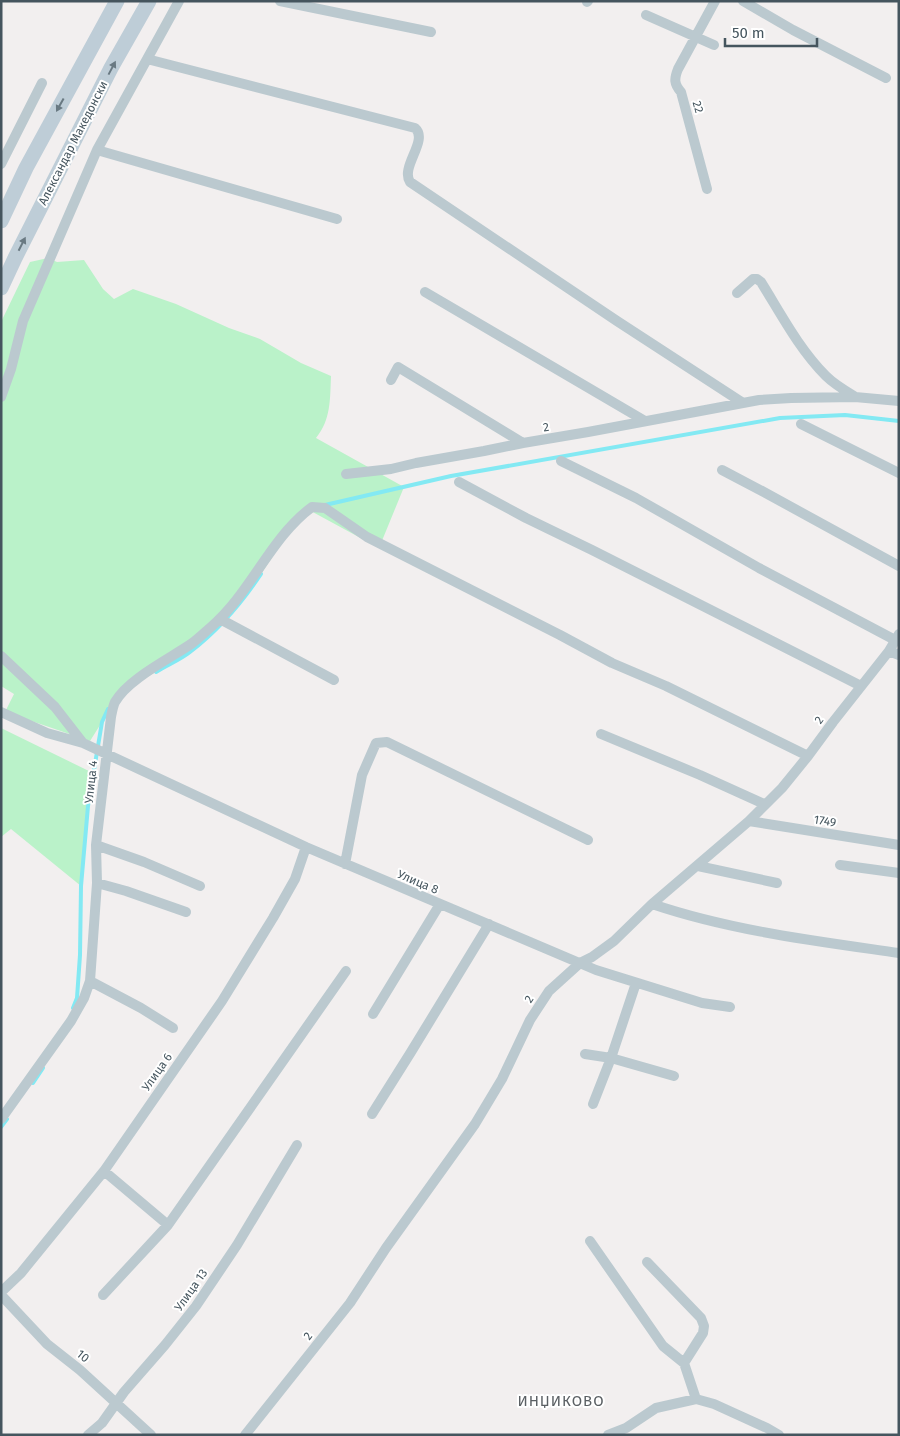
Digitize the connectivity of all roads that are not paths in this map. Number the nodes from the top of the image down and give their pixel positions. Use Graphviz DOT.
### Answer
graph roads {
  1 [pos="117,1"];
  2 [pos="149,1"];
  3 [pos="179,1"];
  4 [pos="280,1"];
  5 [pos="715,1"];
  6 [pos="743,1"];
  7 [pos="646,15"];
  8 [pos="431,32"];
  9 [pos="696,36"];
  10 [pos="714,45"];
  11 [pos="146,59"];
  12 [pos="886,78"];
  13 [pos="42,83"];
  14 [pos="97,150"];
  15 [pos="1,164"];
  16 [pos="707,188"];
  17 [pos="337,219"];
  18 [pos="1,220"];
  19 [pos="1,288"];
  20 [pos="425,292"];
  21 [pos="737,293"];
  22 [pos="391,380"];
  23 [pos="1,397"];
  24 [pos="855,397"];
  25 [pos="899,401"];
  26 [pos="743,403"];
  27 [pos="644,421"];
  28 [pos="801,424"];
  29 [pos="523,443"];
  30 [pos="561,461"];
  31 [pos="722,470"];
  32 [pos="899,473"];
  33 [pos="346,474"];
  34 [pos="459,482"];
  35 [pos="899,566"];
  36 [pos="220,619"];
  37 [pos="897,637"];
  38 [pos="894,653"];
  39 [pos="1,656"];
  40 [pos="334,680"];
  41 [pos="861,686"];
  42 [pos="1,712"];
  43 [pos="601,734"];
  44 [pos="84,743"];
  45 [pos="106,753"];
  46 [pos="808,756"];
  47 [pos="764,804"];
  48 [pos="749,821"];
  49 [pos="588,840"];
  50 [pos="96,844"];
  51 [pos="899,845"];
  52 [pos="306,847"];
  53 [pos="345,864"];
  54 [pos="840,865"];
  55 [pos="698,866"];
  56 [pos="899,873"];
  57 [pos="97,883"];
  58 [pos="777,883"];
  59 [pos="200,886"];
  60 [pos="440,904"];
  61 [pos="652,904"];
  62 [pos="186,912"];
  63 [pos="489,924"];
  64 [pos="899,953"];
  65 [pos="580,963"];
  66 [pos="346,971"];
  67 [pos="90,981"];
  68 [pos="636,983"];
  69 [pos="730,1007"];
  70 [pos="373,1014"];
  71 [pos="173,1028"];
  72 [pos="585,1054"];
  73 [pos="610,1058"];
  74 [pos="674,1076"];
  75 [pos="593,1104"];
  76 [pos="372,1114"];
  77 [pos="1,1119"];
  78 [pos="297,1145"];
  79 [pos="104,1171"];
  80 [pos="168,1225"];
  81 [pos="590,1241"];
  82 [pos="647,1262"];
  83 [pos="1,1294"];
  84 [pos="103,1295"];
  85 [pos="684,1363"];
  86 [pos="696,1399"];
  87 [pos="117,1402"];
  88 [pos="88,1435"];
  89 [pos="151,1435"];
  90 [pos="246,1435"];
  91 [pos="608,1435"];
  92 [pos="779,1435"];
  1 -- 18 [label="street, one-way"];
  19 -- 2 [label="street, Александар Македонски, one-way"];
  3 -- 11 [label="street"];
  4 -- 8 [label="street"];
  5 -- 9 [label="street, 22"];
  6 -- 12 [label="street"];
  7 -- 9 [label="street"];
  9 -- 10 [label="street"];
  9 -- 16 [label="street, 22"];
  11 -- 14 [label="street"];
  11 -- 26 [label="street"];
  13 -- 15 [label="street"];
  14 -- 17 [label="street"];
  14 -- 23 [label="street"];
  20 -- 27 [label="street"];
  21 -- 24 [label="street"];
  22 -- 29 [label="street"];
  24 -- 25 [label="street, 2"];
  24 -- 26 [label="street, 2"];
  26 -- 27 [label="street, 2"];
  27 -- 29 [label="street, 2"];
  28 -- 32 [label="street"];
  29 -- 33 [label="street, 2"];
  30 -- 37 [label="street"];
  31 -- 35 [label="street"];
  34 -- 41 [label="street"];
  36 -- 40 [label="street"];
  36 -- 45 [label="street, Улица 4"];
  36 -- 46 [label="street, Улица 4"];
  37 -- 38 [label="street, 2"];
  38 -- 41 [label="street, 2"];
  39 -- 44 [label="street"];
  41 -- 46 [label="street, 2"];
  42 -- 44 [label="street, Улица 8"];
  43 -- 47 [label="street"];
  44 -- 45 [label="street, Улица 8"];
  45 -- 50 [label="street, Улица 4"];
  45 -- 52 [label="street, Улица 8"];
  46 -- 47 [label="street, 2"];
  47 -- 48 [label="street, 2"];
  48 -- 51 [label="street, 1749"];
  48 -- 55 [label="street, 2"];
  49 -- 53 [label="street"];
  50 -- 57 [label="street, Улица 4"];
  50 -- 59 [label="street"];
  52 -- 53 [label="street, Улица 8"];
  52 -- 79 [label="street, Улица 6"];
  53 -- 60 [label="street, Улица 8"];
  54 -- 56 [label="street"];
  55 -- 58 [label="street"];
  55 -- 61 [label="street, 2"];
  57 -- 62 [label="street"];
  57 -- 67 [label="street, Улица 4"];
  60 -- 63 [label="street, Улица 8"];
  60 -- 70 [label="street"];
  61 -- 64 [label="street"];
  61 -- 65 [label="street, 2"];
  63 -- 65 [label="street, Улица 8"];
  63 -- 76 [label="street"];
  65 -- 68 [label="street, Улица 8"];
  65 -- 90 [label="street, 2"];
  66 -- 80 [label="street"];
  67 -- 71 [label="street"];
  67 -- 77 [label="street, Улица 4"];
  68 -- 69 [label="street, Улица 8"];
  68 -- 73 [label="street"];
  72 -- 73 [label="street"];
  73 -- 74 [label="street"];
  73 -- 75 [label="street"];
  78 -- 87 [label="street, Улица 13"];
  79 -- 80 [label="street"];
  79 -- 83 [label="street, Улица 6"];
  80 -- 84 [label="street"];
  81 -- 85 [label="street"];
  82 -- 85 [label="street"];
  83 -- 87 [label="street, 10"];
  85 -- 86 [label="street"];
  86 -- 91 [label="street"];
  86 -- 92 [label="street"];
  87 -- 88 [label="street, Улица 13"];
  87 -- 89 [label="street, 10"];
}
